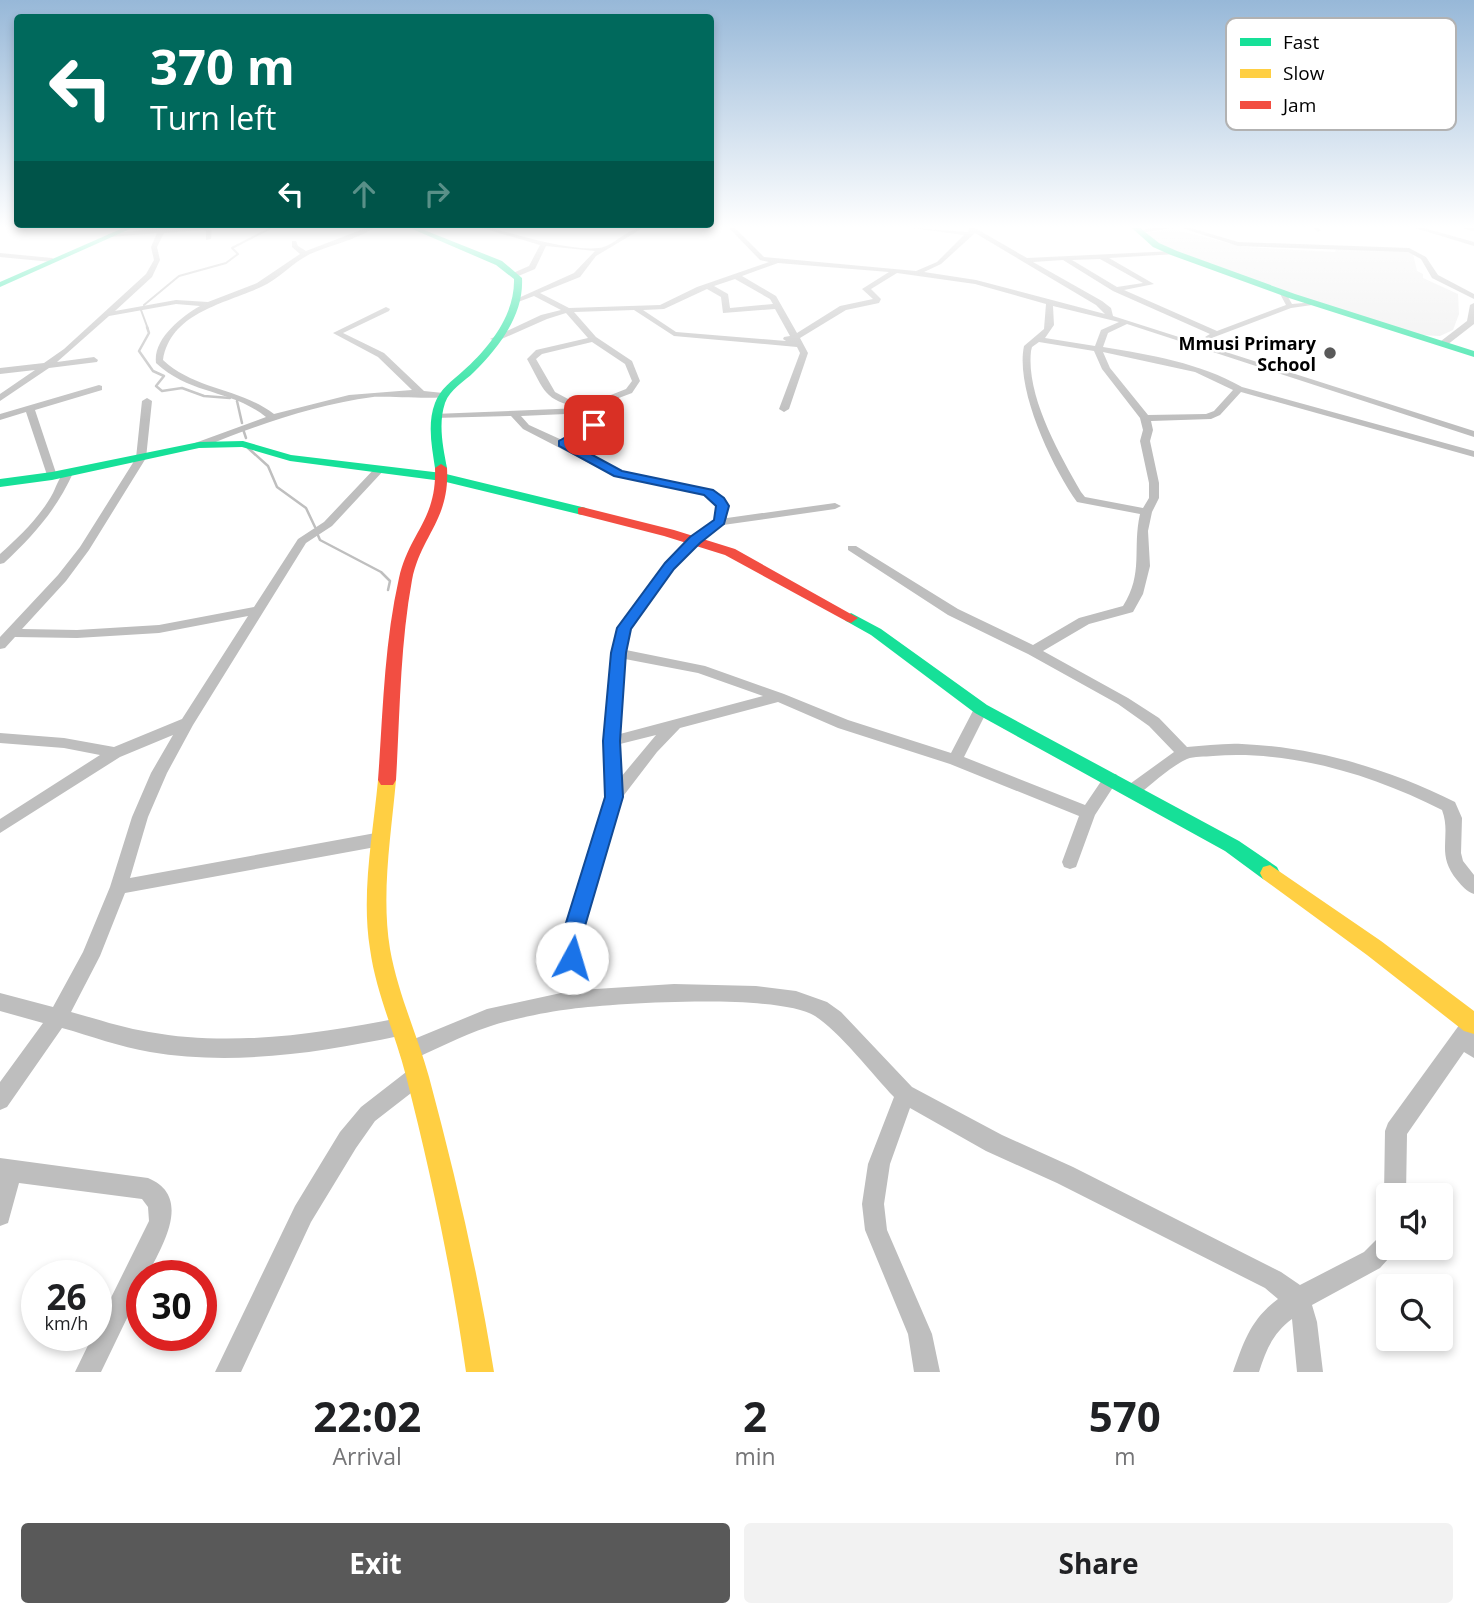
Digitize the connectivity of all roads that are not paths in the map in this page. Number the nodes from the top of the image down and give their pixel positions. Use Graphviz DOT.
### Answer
graph roads {
  1 [pos="130,292"];
  2 [pos="240,292"];
  3 [pos="519,292"];
  4 [pos="540,292"];
  5 [pos="694,292"];
  6 [pos="718,292"];
  7 [pos="767,292"];
  8 [pos="869,292"];
  9 [pos="1011,292"];
  10 [pos="1079,292"];
  11 [pos="1123,292"];
  12 [pos="1281,292"];
  13 [pos="536,294"];
  14 [pos="518,300"];
  15 [pos="1050,303"];
  16 [pos="1315,303"];
  17 [pos="209,304"];
  18 [pos="1474,305"];
  19 [pos="779,306"];
  20 [pos="1290,306"];
  21 [pos="386,309"];
  22 [pos="568,310"];
  23 [pos="638,310"];
  24 [pos="109,314"];
  25 [pos="1109,316"];
  26 [pos="1126,321"];
  27 [pos="1217,334"];
  28 [pos="494,339"];
  29 [pos="593,339"];
  30 [pos="1037,339"];
  31 [pos="798,341"];
  32 [pos="1195,343"];
  33 [pos="1444,343"];
  34 [pos="1098,351"];
  35 [pos="1474,354"];
  36 [pos="94,360"];
  37 [pos="51,364"];
  38 [pos="0,371"];
  39 [pos="99,388"];
  40 [pos="1239,389"];
  41 [pos="421,392"];
  42 [pos="443,396"];
  43 [pos="0,398"];
  44 [pos="147,401"];
  45 [pos="29,407"];
  46 [pos="590,408"];
  47 [pos="784,409"];
  48 [pos="513,412"];
  49 [pos="437,416"];
  50 [pos="0,417"];
  51 [pos="272,417"];
  52 [pos="1145,418"];
  53 [pos="1474,433"];
  54 [pos="563,444"];
  55 [pos="199,445"];
  56 [pos="1474,454"];
  57 [pos="141,458"];
  58 [pos="380,469"];
  59 [pos="60,474"];
  60 [pos="442,477"];
  61 [pos="0,482"];
  62 [pos="835,506"];
  63 [pos="1146,512"];
  64 [pos="720,522"];
  65 [pos="695,540"];
  66 [pos="852,548"];
  67 [pos="0,560"];
  68 [pos="260,610"];
  69 [pos="13,633"];
  70 [pos="0,645"];
  71 [pos="1032,651"];
  72 [pos="619,653"];
  73 [pos="779,697"];
  74 [pos="981,709"];
  75 [pos="187,723"];
  76 [pos="676,724"];
  77 [pos="0,738"];
  78 [pos="611,741"];
  79 [pos="115,753"];
  80 [pos="1184,753"];
  81 [pos="955,760"];
  82 [pos="1111,778"];
  83 [pos="1133,790"];
  84 [pos="614,797"];
  85 [pos="1088,813"];
  86 [pos="0,827"];
  87 [pos="382,839"];
  88 [pos="1070,862"];
  89 [pos="119,887"];
  90 [pos="1474,887"];
  91 [pos="570,1000"];
  92 [pos="0,1002"];
  93 [pos="59,1016"];
  94 [pos="399,1027"];
  95 [pos="1470,1033"];
  96 [pos="409,1051"];
  97 [pos="417,1076"];
  98 [pos="905,1094"];
  99 [pos="0,1100"];
  100 [pos="6,1169"];
  101 [pos="1395,1183"];
  102 [pos="0,1215"];
  103 [pos="1376,1256"];
  104 [pos="1297,1299"];
  105 [pos="474,1367"];
  106 [pos="88,1372"];
  107 [pos="228,1372"];
  108 [pos="927,1372"];
  109 [pos="1246,1372"];
  110 [pos="1310,1372"];
  1 -- 24 [label="street"];
  2 -- 17 [label="street"];
  3 -- 14 [label="street"];
  4 -- 13 [label="street"];
  5 -- 23 [label="street"];
  6 -- 19 [label="street"];
  7 -- 19 [label="street"];
  8 -- 31 [label="street"];
  9 -- 15 [label="street"];
  10 -- 25 [label="street"];
  11 -- 27 [label="street"];
  12 -- 16 [label="street"];
  12 -- 20 [label="street"];
  13 -- 14 [label="street"];
  13 -- 22 [label="street"];
  14 -- 28 [label="street"];
  15 -- 25 [label="street"];
  15 -- 30 [label="street"];
  16 -- 20 [label="street"];
  16 -- 33 [label="street"];
  17 -- 24 [label="street"];
  17 -- 51 [label="street"];
  18 -- 33 [label="street"];
  19 -- 31 [label="street"];
  20 -- 27 [label="street"];
  21 -- 41 [label="street"];
  22 -- 23 [label="street"];
  22 -- 28 [label="street"];
  22 -- 29 [label="street"];
  23 -- 31 [label="street"];
  24 -- 37 [label="street"];
  25 -- 26 [label="street"];
  26 -- 32 [label="street"];
  26 -- 34 [label="street"];
  27 -- 32 [label="street"];
  28 -- 42 [label="street"];
  29 -- 46 [label="street"];
  29 -- 46 [label="street"];
  30 -- 34 [label="street"];
  30 -- 63 [label="street"];
  31 -- 47 [label="street"];
  32 -- 53 [label="street"];
  33 -- 35 [label="street"];
  34 -- 40 [label="street"];
  34 -- 52 [label="street"];
  36 -- 37 [label="street"];
  37 -- 38 [label="street"];
  37 -- 43 [label="street"];
  39 -- 45 [label="street"];
  40 -- 52 [label="street"];
  40 -- 56 [label="street"];
  41 -- 42 [label="street"];
  41 -- 51 [label="street"];
  42 -- 49 [label="street"];
  44 -- 57 [label="street"];
  45 -- 50 [label="street"];
  45 -- 59 [label="street"];
  46 -- 48 [label="street"];
  46 -- 54 [label="street"];
  48 -- 49 [label="street"];
  48 -- 54 [label="street"];
  49 -- 60 [label="street"];
  51 -- 55 [label="street"];
  52 -- 63 [label="street"];
  54 -- 64 [label="street"];
  55 -- 57 [label="street"];
  55 -- 58 [label="street"];
  57 -- 59 [label="street"];
  57 -- 69 [label="street"];
  58 -- 60 [label="street"];
  58 -- 68 [label="street"];
  59 -- 61 [label="street"];
  59 -- 67 [label="street"];
  60 -- 65 [label="street"];
  60 -- 87 [label="street"];
  62 -- 64 [label="street"];
  63 -- 71 [label="street"];
  64 -- 65 [label="street"];
  65 -- 72 [label="street"];
  65 -- 74 [label="street"];
  66 -- 71 [label="street"];
  68 -- 69 [label="street"];
  68 -- 75 [label="street"];
  69 -- 70 [label="street"];
  71 -- 80 [label="street"];
  72 -- 73 [label="street"];
  72 -- 78 [label="street"];
  73 -- 76 [label="street"];
  73 -- 81 [label="street"];
  74 -- 81 [label="street"];
  74 -- 82 [label="street"];
  75 -- 79 [label="street"];
  75 -- 89 [label="street"];
  76 -- 78 [label="street"];
  76 -- 84 [label="street"];
  77 -- 79 [label="street"];
  78 -- 84 [label="street"];
  79 -- 86 [label="street"];
  80 -- 83 [label="street"];
  80 -- 90 [label="street"];
  81 -- 85 [label="street"];
  82 -- 83 [label="street"];
  82 -- 85 [label="street"];
  83 -- 95 [label="street"];
  84 -- 91 [label="street"];
  85 -- 88 [label="street"];
  87 -- 89 [label="street"];
  87 -- 94 [label="street"];
  89 -- 93 [label="street"];
  91 -- 96 [label="street"];
  91 -- 98 [label="street"];
  92 -- 93 [label="street"];
  93 -- 94 [label="street"];
  93 -- 99 [label="street"];
  94 -- 96 [label="street"];
  95 -- 101 [label="street"];
  96 -- 97 [label="street"];
  97 -- 105 [label="street"];
  97 -- 107 [label="street"];
  98 -- 104 [label="street"];
  98 -- 108 [label="street"];
  100 -- 102 [label="street"];
  100 -- 106 [label="street"];
  103 -- 104 [label="street"];
  104 -- 109 [label="street"];
  104 -- 110 [label="street"];
}
